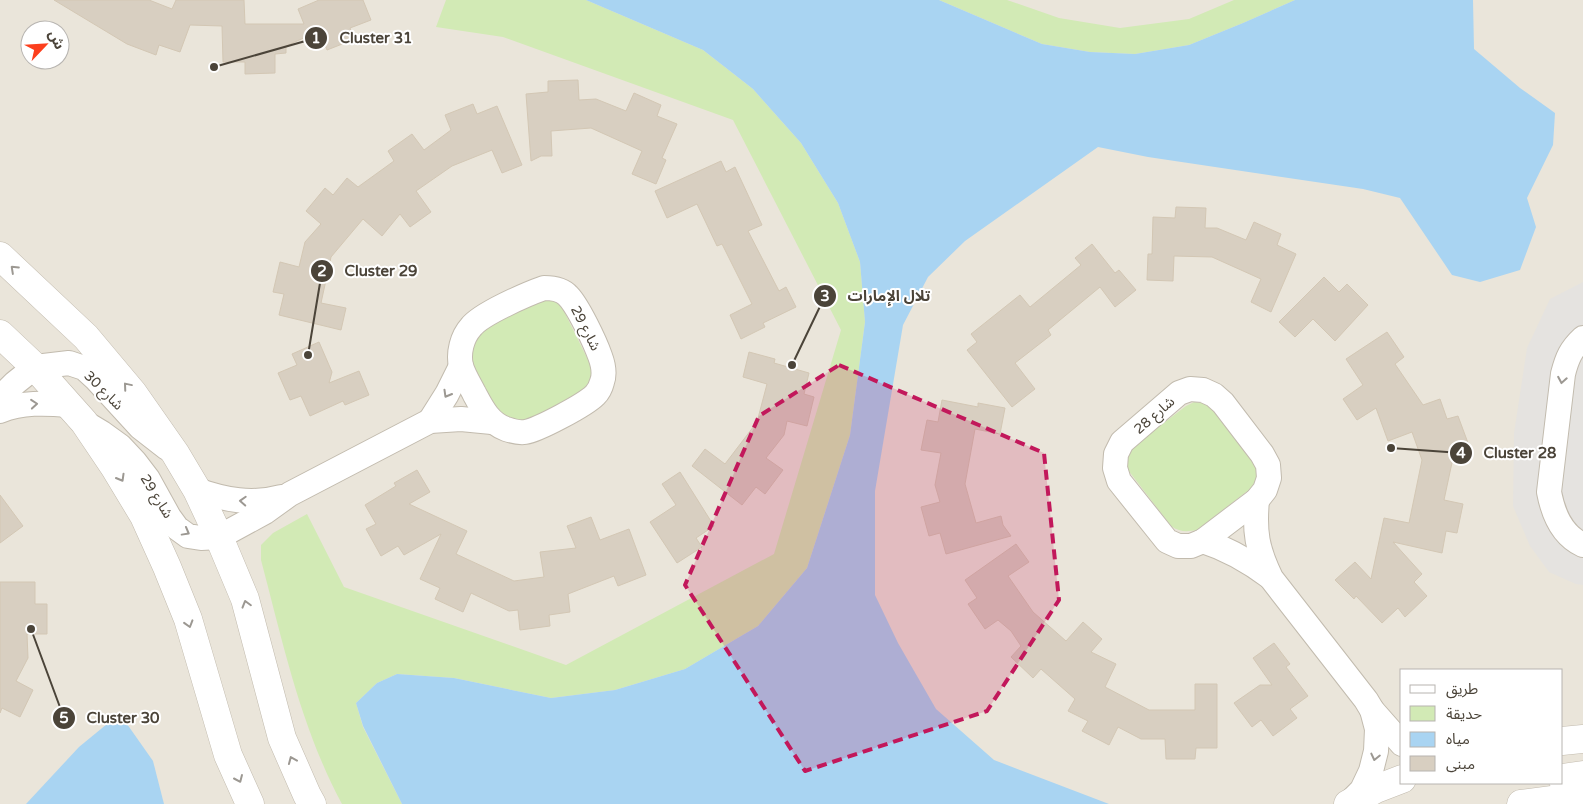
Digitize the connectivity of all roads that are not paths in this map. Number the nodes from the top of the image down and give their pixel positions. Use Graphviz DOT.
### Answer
graph roads {
  1 [pos="0,256"];
  2 [pos="0,334"];
  3 [pos="1583,338"];
  4 [pos="461,366"];
  5 [pos="35,367"];
  6 [pos="0,398"];
  7 [pos="0,411"];
  8 [pos="76,413"];
  9 [pos="430,421"];
  10 [pos="492,422"];
  11 [pos="175,453"];
  12 [pos="197,490"];
  13 [pos="290,494"];
  14 [pos="1257,500"];
  15 [pos="219,537"];
  16 [pos="1203,541"];
  17 [pos="1583,545"];
  18 [pos="1271,578"];
  19 [pos="1372,710"];
  20 [pos="1583,738"];
  21 [pos="1563,741"];
  22 [pos="1400,742"];
  23 [pos="1583,776"];
  24 [pos="1563,778"];
  25 [pos="1400,780"];
  26 [pos="1583,796"];
  27 [pos="1532,799"];
  28 [pos="250,804"];
  29 [pos="312,804"];
  30 [pos="1348,804"];
  11 -- 1 [label="street, one-way"];
  2 -- 5 [label="street"];
  3 -- 17 [label="street, one-way"];
  4 -- 9 [label="street, شارع 29, one-way"];
  4 -- 10 [label="street, شارع 29"];
  4 -- 10 [label="street, شارع 29"];
  5 -- 6 [label="street"];
  5 -- 8 [label="street"];
  5 -- 11 [label="street, شارع 30"];
  7 -- 8 [label="street, one-way"];
  8 -- 15 [label="street, شارع 29, one-way"];
  8 -- 28 [label="street, one-way"];
  9 -- 10 [label="street, شارع 29"];
  9 -- 13 [label="street, شارع 29"];
  11 -- 12 [label="street"];
  13 -- 12 [label="street, شارع 29, one-way"];
  12 -- 15 [label="street"];
  13 -- 15 [label="street, شارع 29"];
  14 -- 16 [label="street, شارع 28"];
  14 -- 16 [label="street, شارع 28"];
  14 -- 18 [label="street, شارع 28"];
  29 -- 15 [label="street, one-way"];
  16 -- 18 [label="street, شارع 28"];
  18 -- 19 [label="street, شارع 28"];
  19 -- 22 [label="street, شارع 28"];
  19 -- 30 [label="street, شارع 28, one-way"];
  20 -- 21 [label="street"];
  23 -- 24 [label="street"];
  25 -- 30 [label="street"];
  26 -- 27 [label="street"];
}
